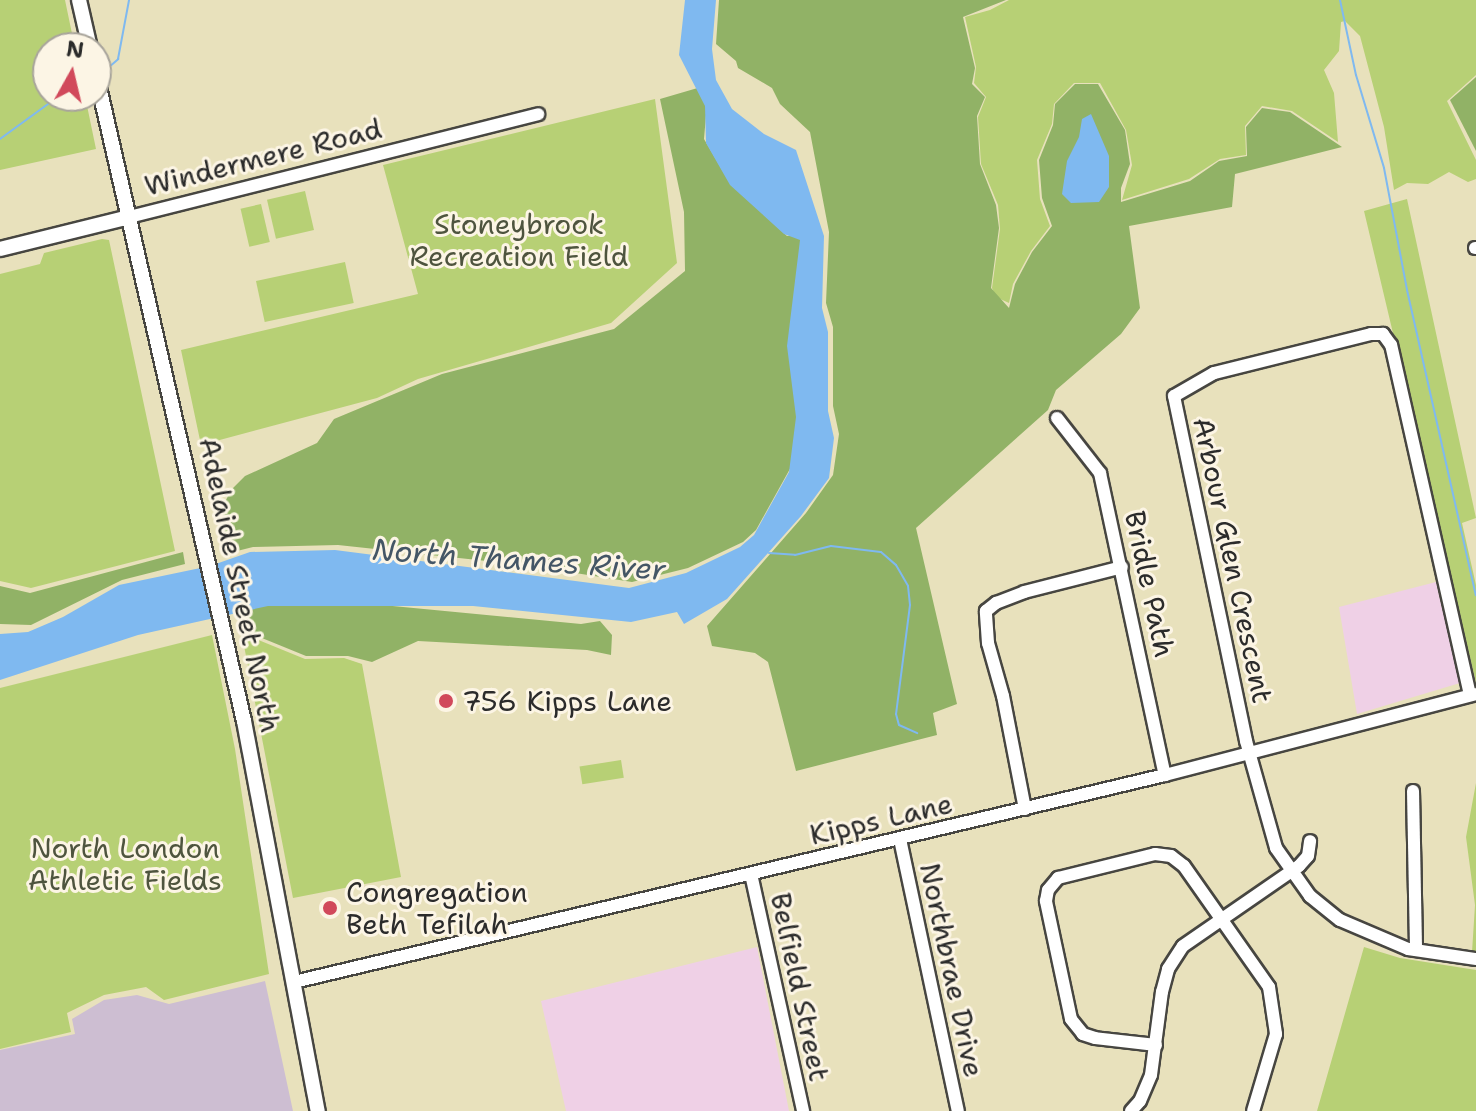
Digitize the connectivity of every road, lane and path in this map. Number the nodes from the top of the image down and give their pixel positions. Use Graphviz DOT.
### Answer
graph roads {
  1 [pos="79,0"];
  2 [pos="86,32"];
  3 [pos="105,112"];
  4 [pos="538,114"];
  5 [pos="129,217"];
  6 [pos="0,249"];
  7 [pos="1057,418"];
  8 [pos="1122,567"];
  9 [pos="1473,694"];
  10 [pos="1248,751"];
  11 [pos="1165,775"];
  12 [pos="1413,791"];
  13 [pos="1025,809"];
  14 [pos="900,839"];
  15 [pos="1310,841"];
  16 [pos="1291,872"];
  17 [pos="751,874"];
  18 [pos="1222,918"];
  19 [pos="1416,950"];
  20 [pos="1476,959"];
  21 [pos="294,982"];
  22 [pos="1156,1045"];
  23 [pos="318,1111"];
  24 [pos="803,1111"];
  25 [pos="958,1111"];
  26 [pos="1131,1111"];
  27 [pos="1253,1111"];
  1 -- 2 [label="main road"];
  3 -- 5 [label="main road, Adelaide Street North"];
  4 -- 5 [label="street, Windermere Road"];
  5 -- 6 [label="main road, Windermere Road"];
  5 -- 21 [label="main road, Adelaide Street North"];
  7 -- 8 [label="street, Bridle Path"];
  8 -- 11 [label="street, Bridle Path"];
  8 -- 13 [label="street"];
  9 -- 10 [label="street, Kipps Lane"];
  9 -- 10 [label="street, Arbour Glen Crescent"];
  10 -- 11 [label="street, Kipps Lane"];
  10 -- 16 [label="street"];
  11 -- 13 [label="street, Kipps Lane"];
  12 -- 19 [label="street"];
  13 -- 14 [label="street, Kipps Lane"];
  14 -- 17 [label="street, Kipps Lane"];
  14 -- 25 [label="street, Northbrae Drive"];
  15 -- 16 [label="street"];
  16 -- 18 [label="street"];
  16 -- 19 [label="street"];
  17 -- 21 [label="street, Kipps Lane"];
  17 -- 24 [label="street, Belfield Street"];
  18 -- 22 [label="street"];
  18 -- 22 [label="street"];
  18 -- 27 [label="street"];
  19 -- 20 [label="street"];
  21 -- 23 [label="main road, Adelaide Street North"];
  22 -- 26 [label="street"];
}
